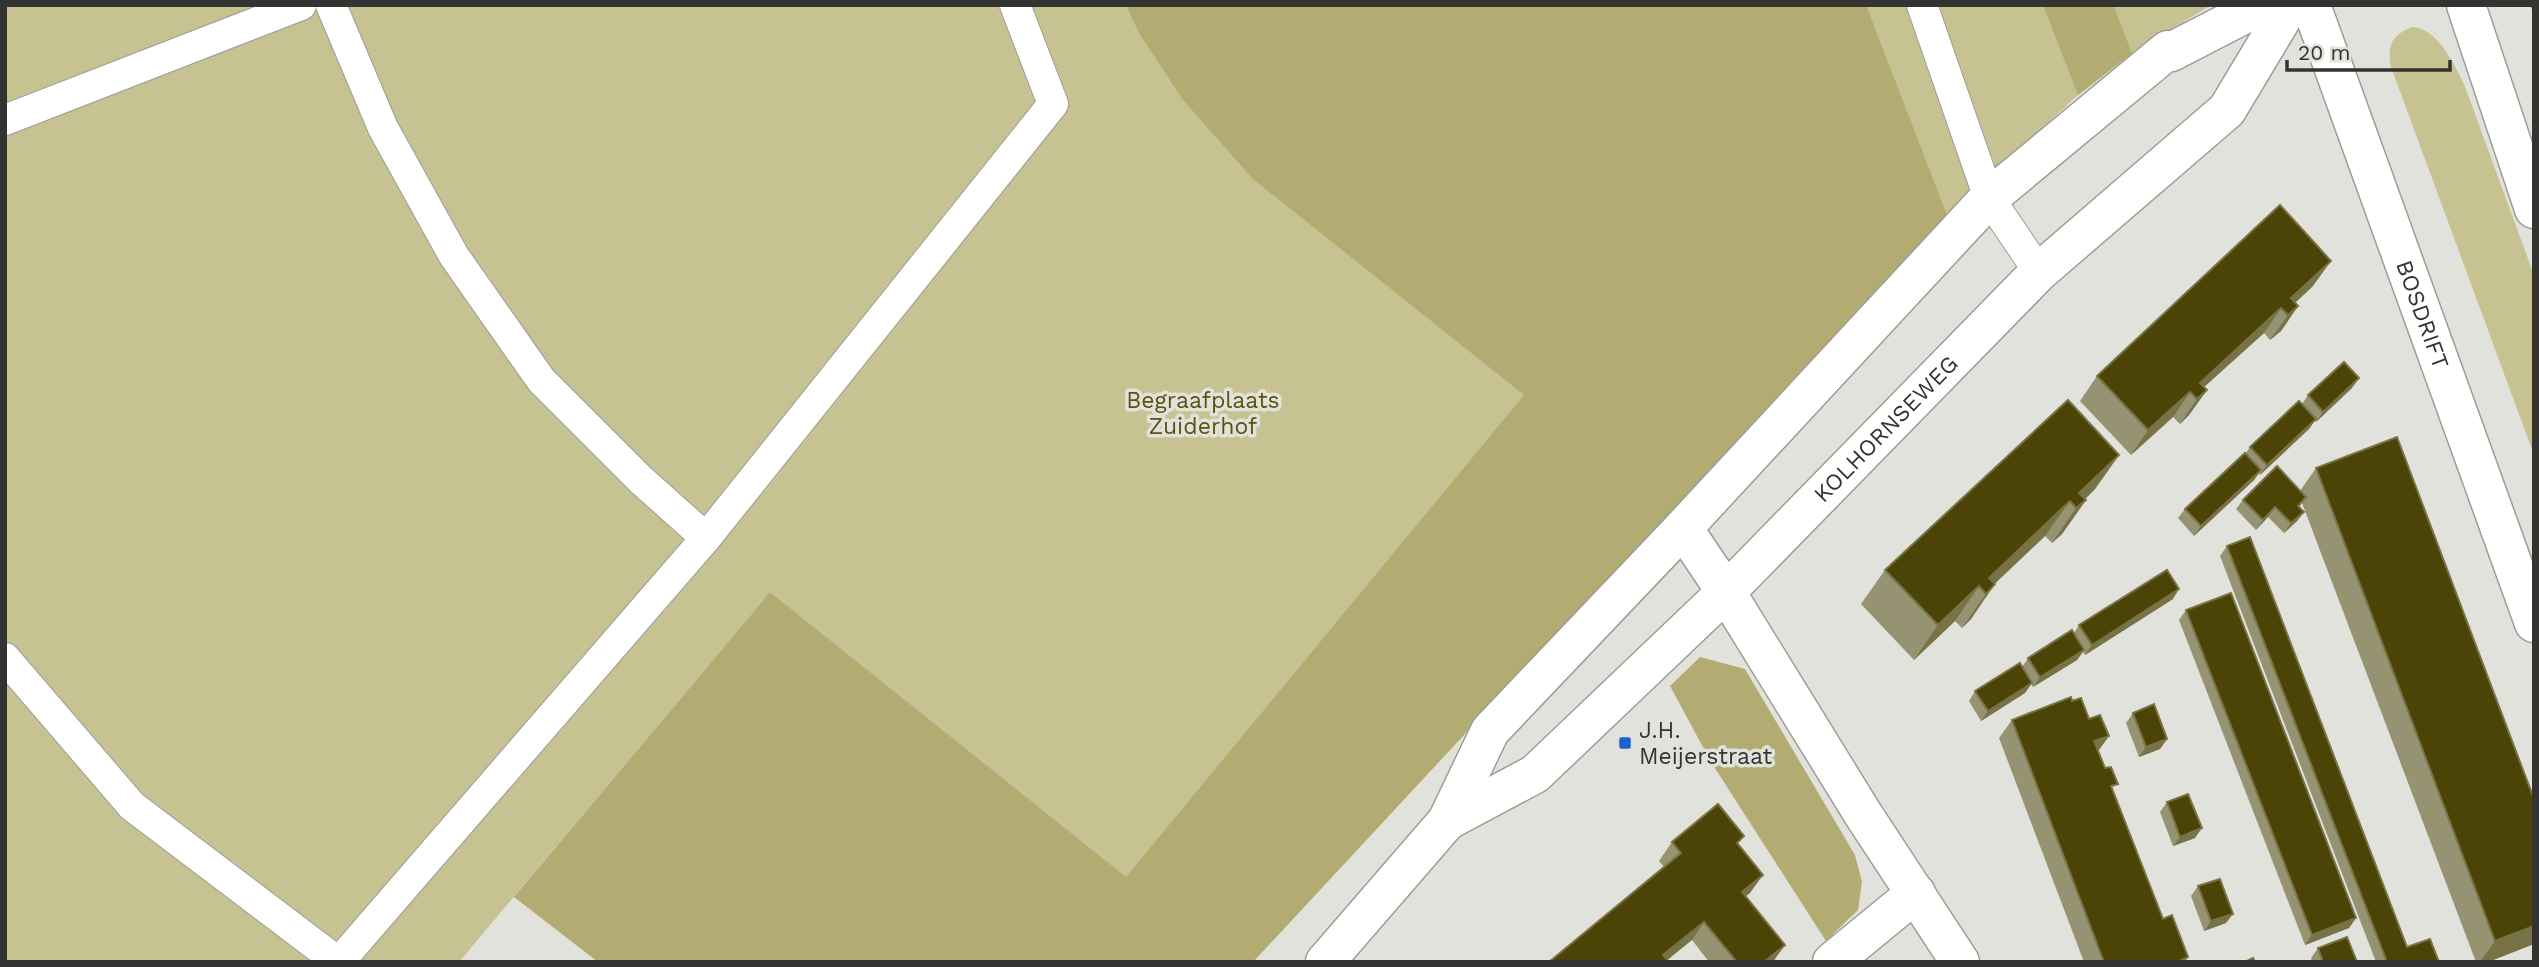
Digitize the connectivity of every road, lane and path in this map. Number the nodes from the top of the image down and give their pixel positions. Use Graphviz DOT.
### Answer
graph roads {
  1 [pos="301,5"];
  2 [pos="331,5"];
  3 [pos="1016,5"];
  4 [pos="1922,5"];
  5 [pos="2262,5"];
  6 [pos="2290,5"];
  7 [pos="2311,5"];
  8 [pos="2466,5"];
  9 [pos="5,120"];
  10 [pos="1989,198"];
  11 [pos="2534,209"];
  12 [pos="2039,272"];
  13 [pos="1683,528"];
  14 [pos="706,538"];
  15 [pos="1726,592"];
  16 [pos="2534,623"];
  17 [pos="5,658"];
  18 [pos="1447,821"];
  19 [pos="1916,893"];
  20 [pos="339,962"];
  21 [pos="1325,962"];
  22 [pos="1832,962"];
  23 [pos="1960,962"];
  1 -- 9 [label="lane"];
  2 -- 14 [label="lane"];
  3 -- 14 [label="lane"];
  4 -- 10 [label="lane"];
  5 -- 10 [label="street, KOLHORNSEWEG"];
  6 -- 12 [label="street, KOLHORNSEWEG"];
  7 -- 16 [label="street, BOSDRIFT"];
  8 -- 11 [label="street"];
  10 -- 12 [label="lane"];
  10 -- 13 [label="street, KOLHORNSEWEG"];
  12 -- 15 [label="street, KOLHORNSEWEG"];
  13 -- 15 [label="street"];
  13 -- 18 [label="street, KOLHORNSEWEG"];
  14 -- 20 [label="lane"];
  15 -- 18 [label="street, KOLHORNSEWEG"];
  15 -- 19 [label="street"];
  17 -- 20 [label="lane"];
  18 -- 21 [label="street, KOLHORNSEWEG"];
  19 -- 22 [label="street"];
  19 -- 23 [label="street"];
}
